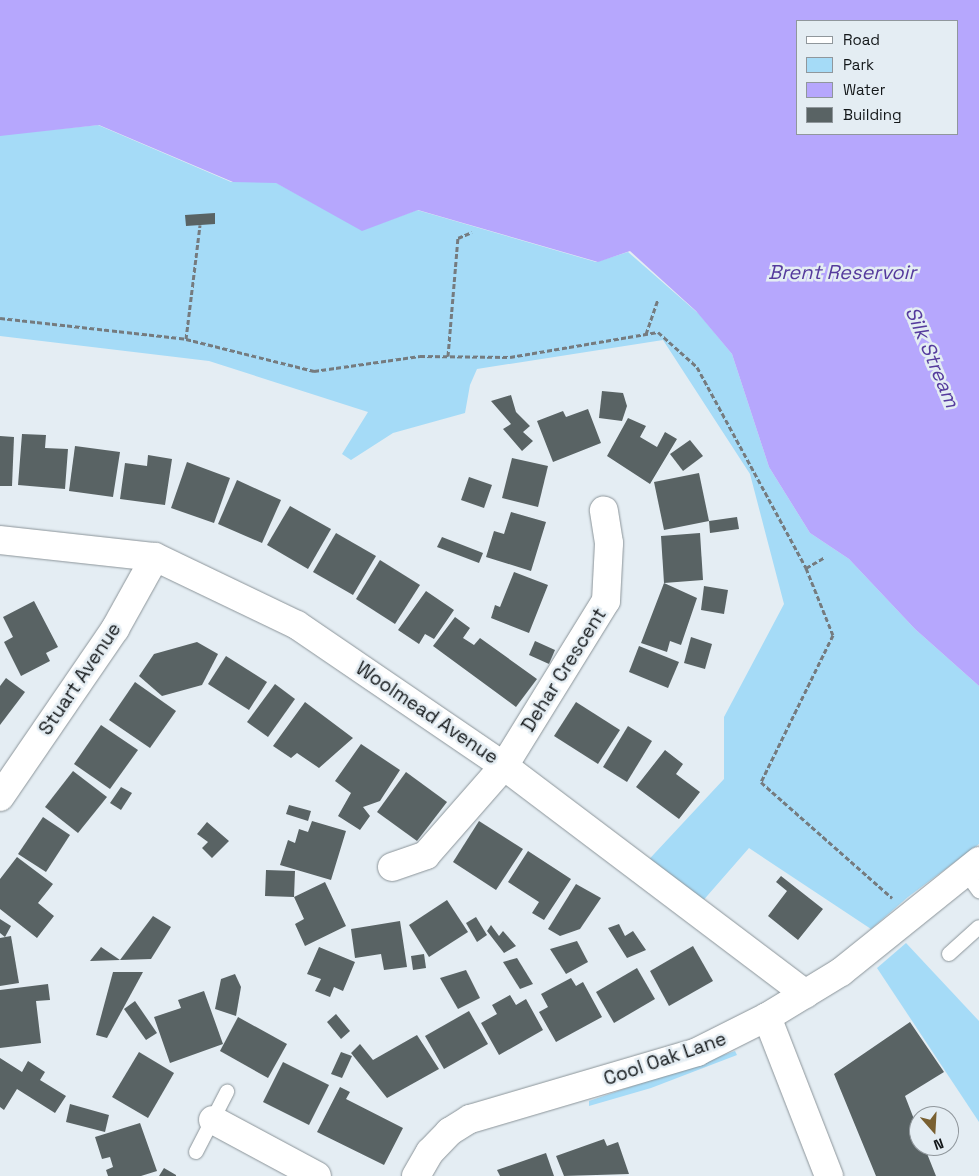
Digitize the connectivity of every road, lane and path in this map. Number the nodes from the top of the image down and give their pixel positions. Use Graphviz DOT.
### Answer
graph roads {
  1 [pos="200,225"];
  2 [pos="472,232"];
  3 [pos="658,300"];
  4 [pos="0,318"];
  5 [pos="646,334"];
  6 [pos="186,339"];
  7 [pos="448,356"];
  8 [pos="604,510"];
  9 [pos="0,540"];
  10 [pos="154,557"];
  11 [pos="825,557"];
  12 [pos="806,568"];
  13 [pos="504,766"];
  14 [pos="0,797"];
  15 [pos="392,867"];
  16 [pos="974,875"];
  17 [pos="913,917"];
  18 [pos="979,927"];
  19 [pos="949,954"];
  20 [pos="805,994"];
  21 [pos="768,1017"];
  22 [pos="227,1092"];
  23 [pos="213,1120"];
  24 [pos="196,1152"];
  25 [pos="317,1176"];
  26 [pos="416,1176"];
  27 [pos="829,1176"];
  1 -- 6 [label="path"];
  2 -- 7 [label="path"];
  3 -- 5 [label="path"];
  4 -- 6 [label="path"];
  5 -- 7 [label="path"];
  5 -- 12 [label="path"];
  6 -- 7 [label="path"];
  8 -- 13 [label="street, Dehar Crescent"];
  9 -- 10 [label="street, Woolmead Avenue"];
  10 -- 13 [label="street, Woolmead Avenue"];
  10 -- 14 [label="street, Stuart Avenue"];
  11 -- 12 [label="path"];
  12 -- 17 [label="path"];
  13 -- 15 [label="street, Dehar Crescent"];
  13 -- 20 [label="street, Woolmead Avenue"];
  16 -- 17 [label="street, Cool Oak Lane"];
  17 -- 20 [label="street, Cool Oak Lane"];
  18 -- 19 [label="lane"];
  20 -- 21 [label="street, Cool Oak Lane"];
  21 -- 26 [label="street, Cool Oak Lane"];
  21 -- 27 [label="street"];
  22 -- 23 [label="lane"];
  23 -- 24 [label="lane"];
  23 -- 25 [label="street"];
}
